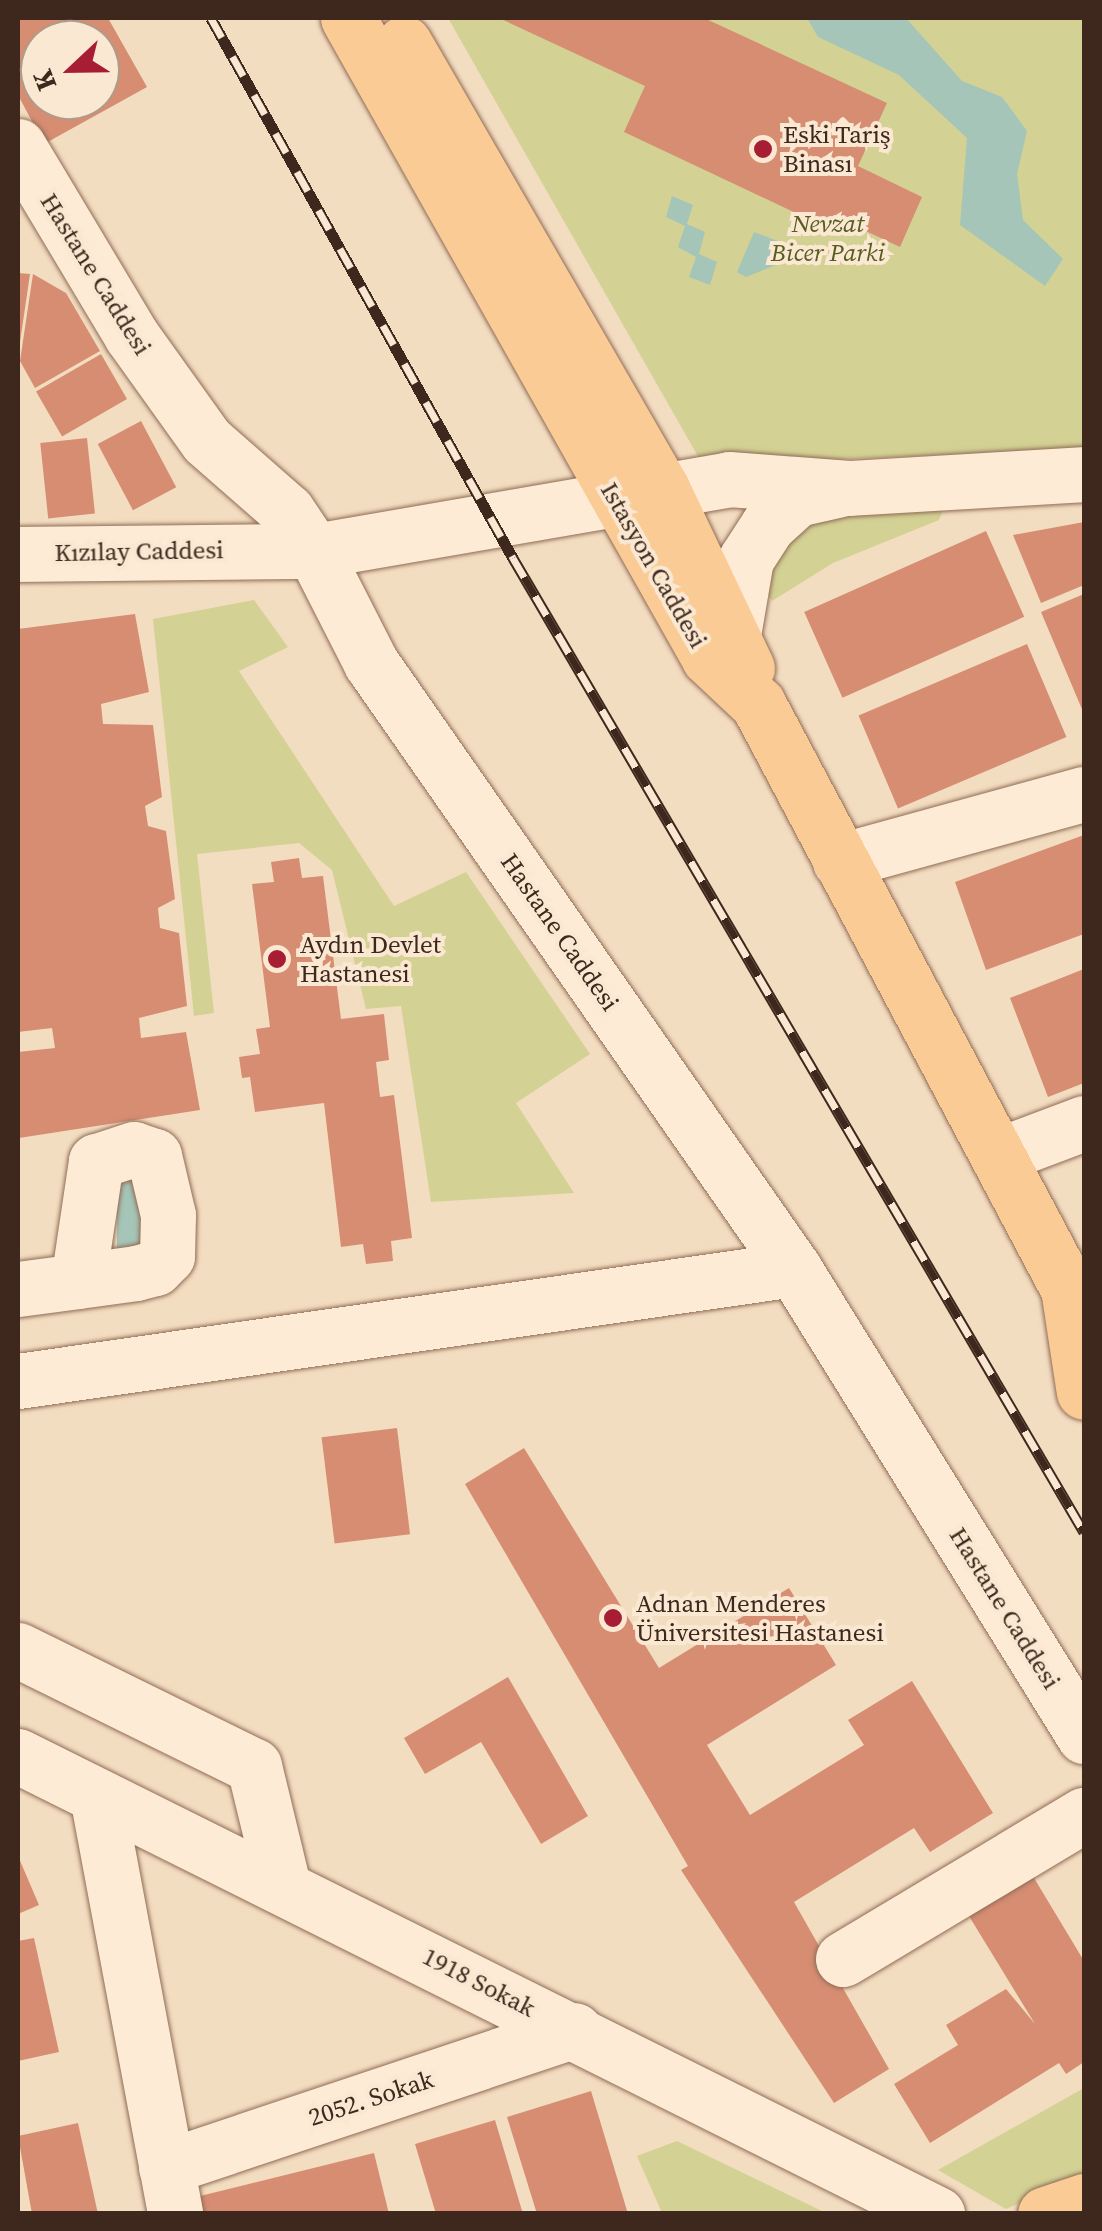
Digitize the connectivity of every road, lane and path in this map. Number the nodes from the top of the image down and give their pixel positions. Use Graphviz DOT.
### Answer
graph roads {
  1 [pos="348,18"];
  2 [pos="390,18"];
  3 [pos="18,146"];
  4 [pos="44,236"];
  5 [pos="1084,474"];
  6 [pos="823,493"];
  7 [pos="630,508"];
  8 [pos="275,531"];
  9 [pos="395,538"];
  10 [pos="18,554"];
  11 [pos="734,629"];
  12 [pos="372,663"];
  13 [pos="758,704"];
  14 [pos="1084,794"];
  15 [pos="840,862"];
  16 [pos="1084,1123"];
  17 [pos="999,1155"];
  18 [pos="794,1269"];
  19 [pos="78,1281"];
  20 [pos="18,1290"];
  21 [pos="1079,1303"];
  22 [pos="18,1381"];
  23 [pos="1084,1392"];
  24 [pos="18,1650"];
  25 [pos="1084,1736"];
  26 [pos="18,1756"];
  27 [pos="98,1801"];
  28 [pos="1084,1815"];
  29 [pos="283,1886"];
  30 [pos="844,1958"];
  31 [pos="575,2030"];
  32 [pos="171,2190"];
  33 [pos="1084,2201"];
  34 [pos="938,2214"];
  35 [pos="1044,2214"];
  1 -- 7 [label="main road, Istasyon Caddesi"];
  2 -- 7 [label="main road"];
  3 -- 4 [label="street, Hastane Caddesi"];
  4 -- 8 [label="street, Hastane Caddesi"];
  5 -- 6 [label="street, Kızılay Caddesi"];
  6 -- 7 [label="street, Kızılay Caddesi"];
  6 -- 11 [label="street"];
  7 -- 9 [label="street, Kızılay Caddesi"];
  7 -- 11 [label="main road"];
  7 -- 13 [label="main road, Istasyon Caddesi"];
  8 -- 9 [label="street, Kızılay Caddesi"];
  8 -- 10 [label="street, Kızılay Caddesi"];
  8 -- 12 [label="street, Hastane Caddesi"];
  9 -- 12 [label="street"];
  11 -- 13 [label="main road"];
  12 -- 18 [label="street, Hastane Caddesi"];
  13 -- 15 [label="main road, Istasyon Caddesi"];
  14 -- 15 [label="street"];
  15 -- 17 [label="main road, Istasyon Caddesi"];
  16 -- 17 [label="street"];
  17 -- 21 [label="main road, Istasyon Caddesi"];
  18 -- 22 [label="street"];
  18 -- 25 [label="street, Hastane Caddesi"];
  19 -- 20 [label="street"];
  21 -- 23 [label="main road, Istasyon Caddesi"];
  24 -- 29 [label="street"];
  26 -- 27 [label="street, 1918 Sokak"];
  27 -- 29 [label="street, 1918 Sokak"];
  27 -- 32 [label="street"];
  28 -- 30 [label="street"];
  29 -- 31 [label="street, 1918 Sokak"];
  31 -- 32 [label="street, 2052. Sokak"];
  31 -- 34 [label="street, 1918 Sokak"];
  33 -- 35 [label="main road"];
}
